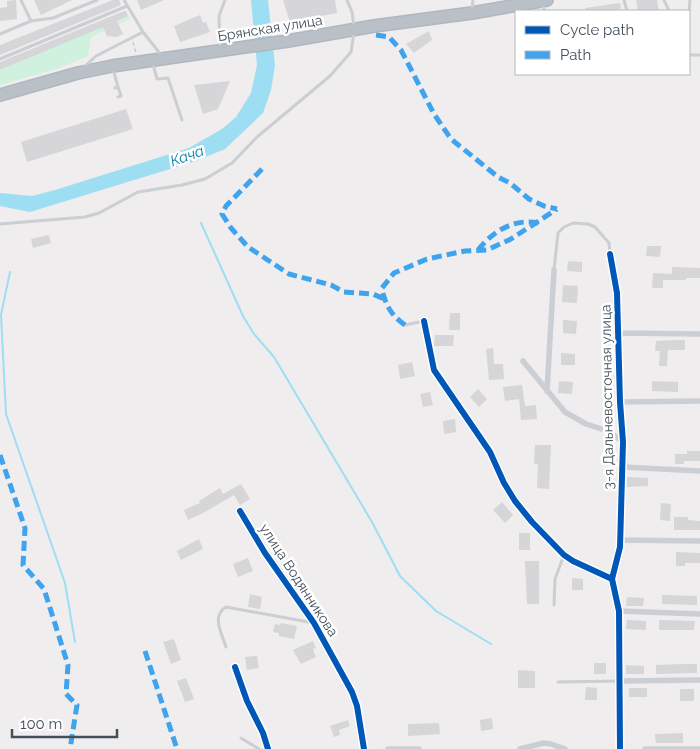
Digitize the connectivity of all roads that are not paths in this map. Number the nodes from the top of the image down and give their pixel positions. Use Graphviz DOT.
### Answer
graph roads {
  1 [pos="21,0"];
  2 [pos="97,0"];
  3 [pos="124,0"];
  4 [pos="225,0"];
  5 [pos="347,0"];
  6 [pos="473,0"];
  7 [pos="544,4"];
  8 [pos="128,6"];
  9 [pos="472,12"];
  10 [pos="31,21"];
  11 [pos="355,29"];
  12 [pos="143,32"];
  13 [pos="0,34"];
  14 [pos="220,50"];
  15 [pos="0,59"];
  16 [pos="157,60"];
  17 [pos="112,66"];
  18 [pos="78,73"];
  19 [pos="0,94"];
  20 [pos="118,97"];
  21 [pos="182,120"];
  22 [pos="0,224"];
  23 [pos="610,254"];
  24 [pos="554,270"];
  25 [pos="424,322"];
  26 [pos="405,325"];
  27 [pos="619,333"];
  28 [pos="700,334"];
  29 [pos="523,361"];
  30 [pos="547,391"];
  31 [pos="620,402"];
  32 [pos="700,402"];
  33 [pos="623,442"];
  34 [pos="623,467"];
  35 [pos="700,471"];
  36 [pos="240,510"];
  37 [pos="620,540"];
  38 [pos="700,542"];
  39 [pos="564,555"];
  40 [pos="612,578"];
  41 [pos="554,605"];
  42 [pos="619,612"];
  43 [pos="700,614"];
  44 [pos="314,623"];
  45 [pos="226,647"];
  46 [pos="235,667"];
  47 [pos="700,680"];
  48 [pos="620,681"];
  49 [pos="558,682"];
  50 [pos="240,738"];
  51 [pos="259,749"];
  52 [pos="268,749"];
  53 [pos="364,749"];
  54 [pos="388,749"];
  55 [pos="419,749"];
  56 [pos="520,749"];
  57 [pos="565,749"];
  58 [pos="620,749"];
  59 [pos="645,749"];
  60 [pos="700,749"];
  1 -- 10 [label="lane"];
  2 -- 10 [label="lane"];
  3 -- 8 [label="lane"];
  4 -- 14 [label="lane"];
  5 -- 11 [label="lane"];
  6 -- 9 [label="lane"];
  7 -- 9 [label="highway, Брянская улица"];
  8 -- 12 [label="lane"];
  8 -- 15 [label="lane"];
  9 -- 11 [label="highway, Брянская улица"];
  10 -- 13 [label="lane"];
  11 -- 14 [label="highway, Брянская улица"];
  11 -- 22 [label="lane"];
  12 -- 16 [label="lane"];
  12 -- 18 [label="lane"];
  14 -- 16 [label="highway, Брянская улица"];
  16 -- 17 [label="highway, Брянская улица"];
  16 -- 21 [label="lane"];
  17 -- 18 [label="highway, Брянская улица"];
  17 -- 20 [label="lane"];
  18 -- 19 [label="highway, Брянская улица"];
  23 -- 24 [label="lane"];
  23 -- 27 [label="street, 3-я Дальневосточная улица"];
  24 -- 30 [label="street"];
  25 -- 26 [label="lane"];
  25 -- 39 [label="street"];
  27 -- 28 [label="street"];
  27 -- 31 [label="street, 3-я Дальневосточная улица"];
  29 -- 30 [label="street"];
  30 -- 33 [label="street"];
  31 -- 32 [label="street"];
  31 -- 33 [label="street, 3-я Дальневосточная улица"];
  33 -- 34 [label="street, 3-я Дальневосточная улица"];
  34 -- 35 [label="street"];
  34 -- 37 [label="street, 3-я Дальневосточная улица"];
  36 -- 44 [label="street, улица Водянникова"];
  37 -- 38 [label="street"];
  37 -- 40 [label="street, 3-я Дальневосточная улица"];
  39 -- 40 [label="street"];
  39 -- 41 [label="lane"];
  40 -- 42 [label="street, 3-я Дальневосточная улица"];
  42 -- 43 [label="street"];
  42 -- 48 [label="street, 3-я Дальневосточная улица"];
  44 -- 45 [label="lane"];
  44 -- 53 [label="street, улица Водянникова"];
  46 -- 52 [label="street"];
  47 -- 48 [label="street"];
  48 -- 49 [label="lane"];
  48 -- 58 [label="street, 3-я Дальневосточная улица"];
  50 -- 51 [label="lane"];
  54 -- 55 [label="street"];
  56 -- 57 [label="street"];
  59 -- 60 [label="street"];
}
